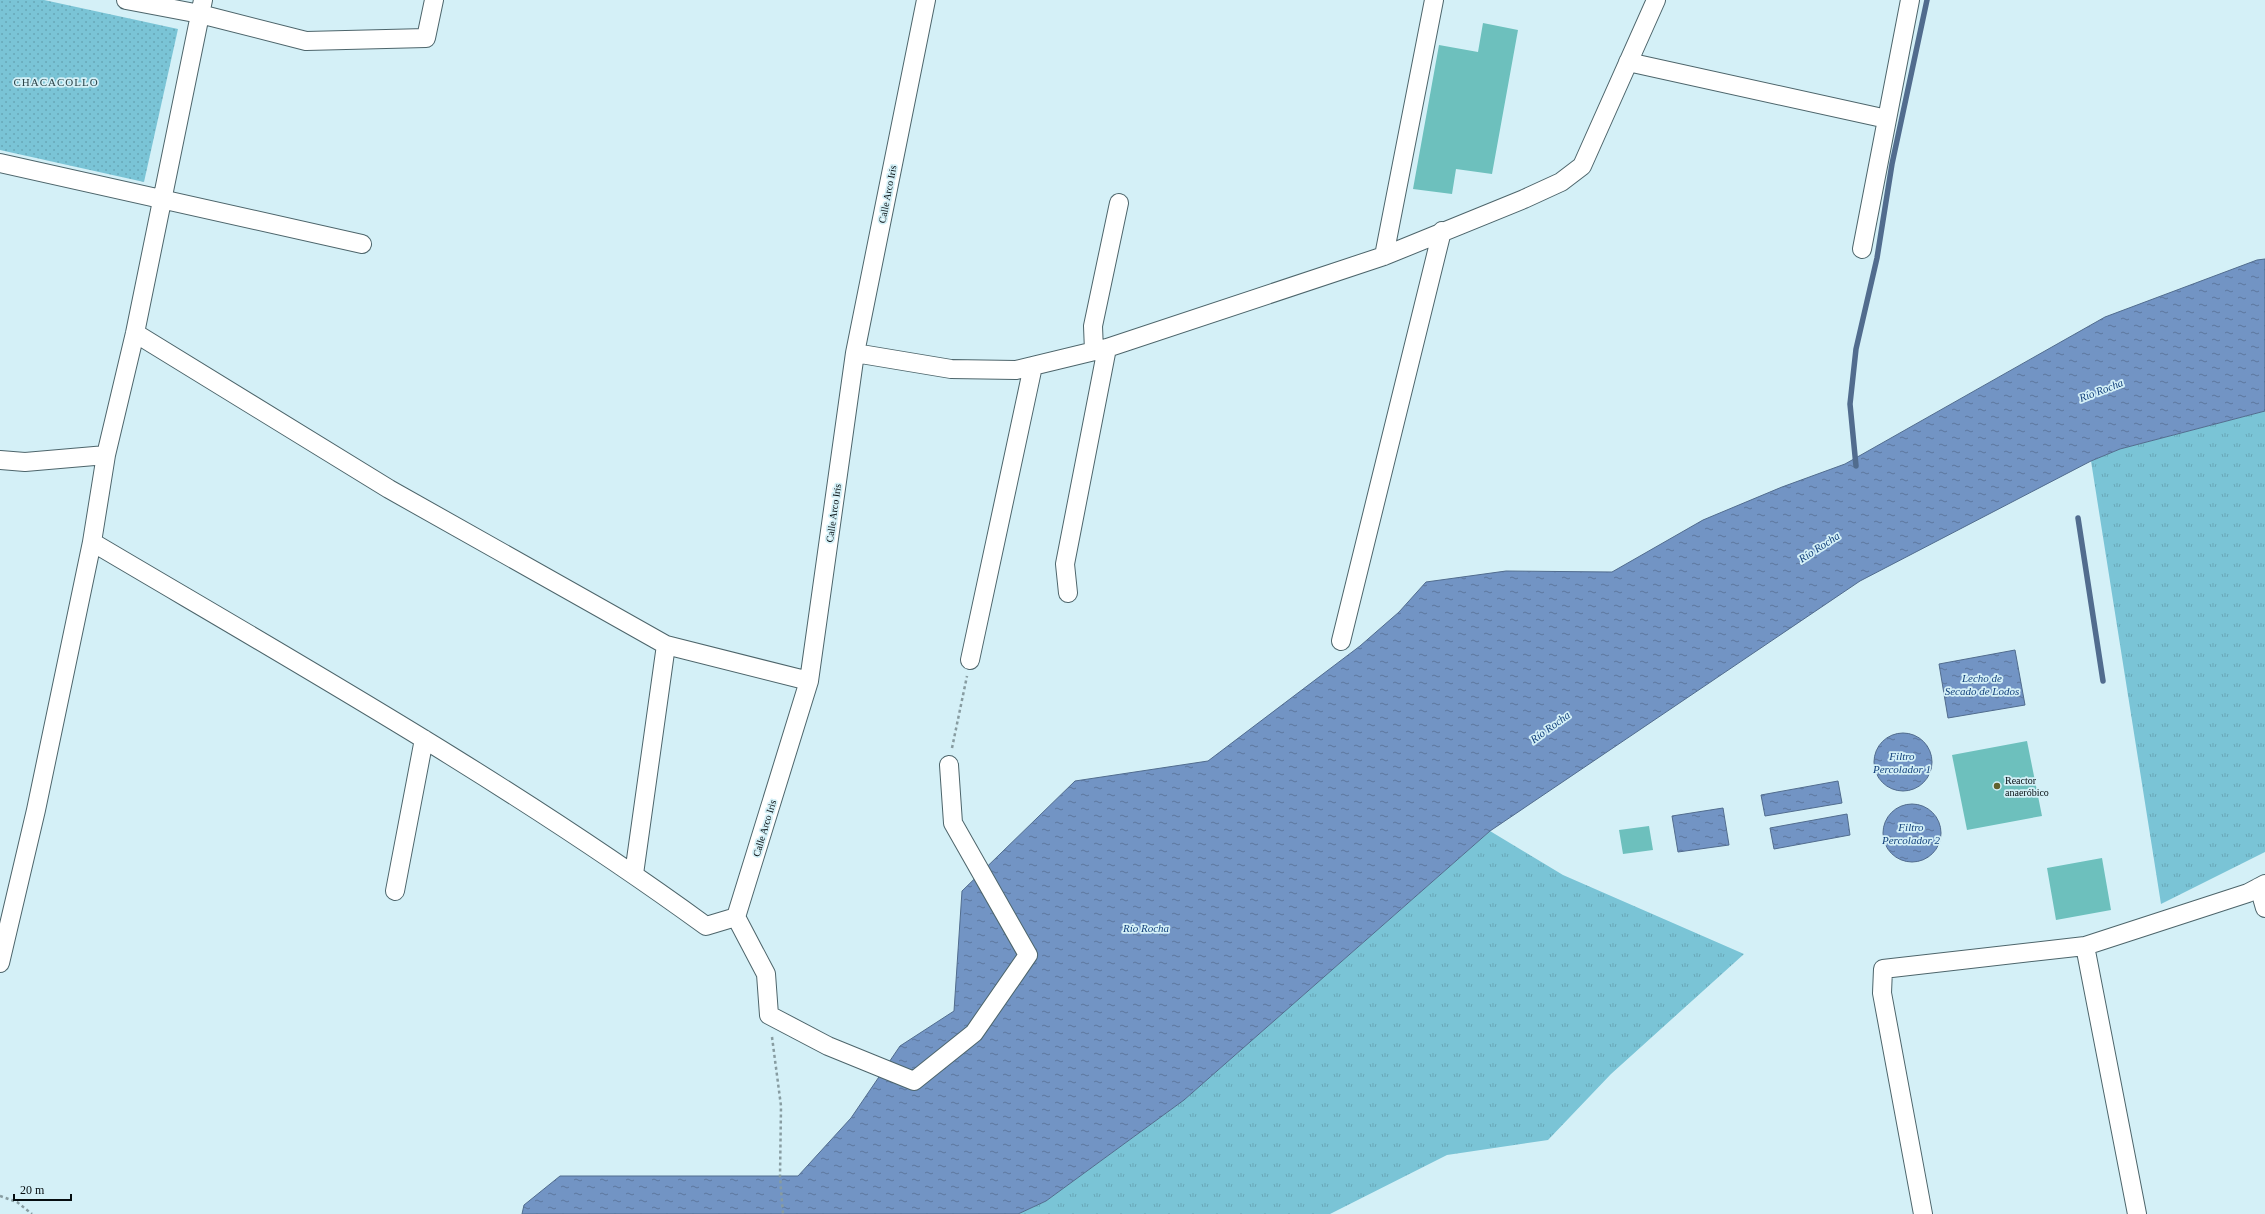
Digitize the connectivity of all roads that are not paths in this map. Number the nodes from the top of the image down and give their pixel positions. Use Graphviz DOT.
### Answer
graph roads {
  1 [pos="126,0"];
  2 [pos="434,0"];
  3 [pos="926,0"];
  4 [pos="1434,0"];
  5 [pos="1656,0"];
  6 [pos="1910,0"];
  7 [pos="201,7"];
  8 [pos="1628,62"];
  9 [pos="1887,119"];
  10 [pos="0,163"];
  11 [pos="162,199"];
  12 [pos="1119,203"];
  13 [pos="1442,231"];
  14 [pos="362,244"];
  15 [pos="1862,249"];
  16 [pos="1384,256"];
  17 [pos="135,333"];
  18 [pos="1100,349"];
  19 [pos="856,353"];
  20 [pos="1033,366"];
  21 [pos="106,455"];
  22 [pos="0,460"];
  23 [pos="92,542"];
  24 [pos="1068,593"];
  25 [pos="1341,641"];
  26 [pos="666,645"];
  27 [pos="970,660"];
  28 [pos="809,681"];
  29 [pos="424,739"];
  30 [pos="949,765"];
  31 [pos="634,874"];
  32 [pos="2262,885"];
  33 [pos="395,891"];
  34 [pos="2265,908"];
  35 [pos="736,917"];
  36 [pos="2085,946"];
  37 [pos="0,963"];
  38 [pos="1923,1214"];
  39 [pos="2137,1214"];
  1 -- 7 [label="street"];
  2 -- 7 [label="street"];
  3 -- 19 [label="street, Calle Arco Iris"];
  4 -- 16 [label="street"];
  5 -- 8 [label="street"];
  6 -- 9 [label="street"];
  7 -- 11 [label="street"];
  8 -- 9 [label="street"];
  8 -- 13 [label="street"];
  9 -- 15 [label="street"];
  10 -- 11 [label="street"];
  11 -- 14 [label="street"];
  11 -- 17 [label="street"];
  12 -- 18 [label="street"];
  13 -- 16 [label="street"];
  13 -- 25 [label="street"];
  16 -- 18 [label="street"];
  17 -- 21 [label="street"];
  17 -- 26 [label="street"];
  18 -- 20 [label="street"];
  18 -- 24 [label="street"];
  19 -- 20 [label="street"];
  19 -- 28 [label="street, Calle Arco Iris"];
  20 -- 27 [label="street"];
  21 -- 22 [label="street"];
  21 -- 23 [label="street"];
  23 -- 29 [label="street"];
  23 -- 37 [label="street"];
  26 -- 28 [label="street"];
  26 -- 31 [label="street"];
  28 -- 35 [label="street, Calle Arco Iris"];
  29 -- 31 [label="street"];
  29 -- 33 [label="street"];
  30 -- 35 [label="street"];
  31 -- 35 [label="street"];
  32 -- 34 [label="street"];
  32 -- 36 [label="street"];
  36 -- 38 [label="street"];
  36 -- 39 [label="street"];
}
